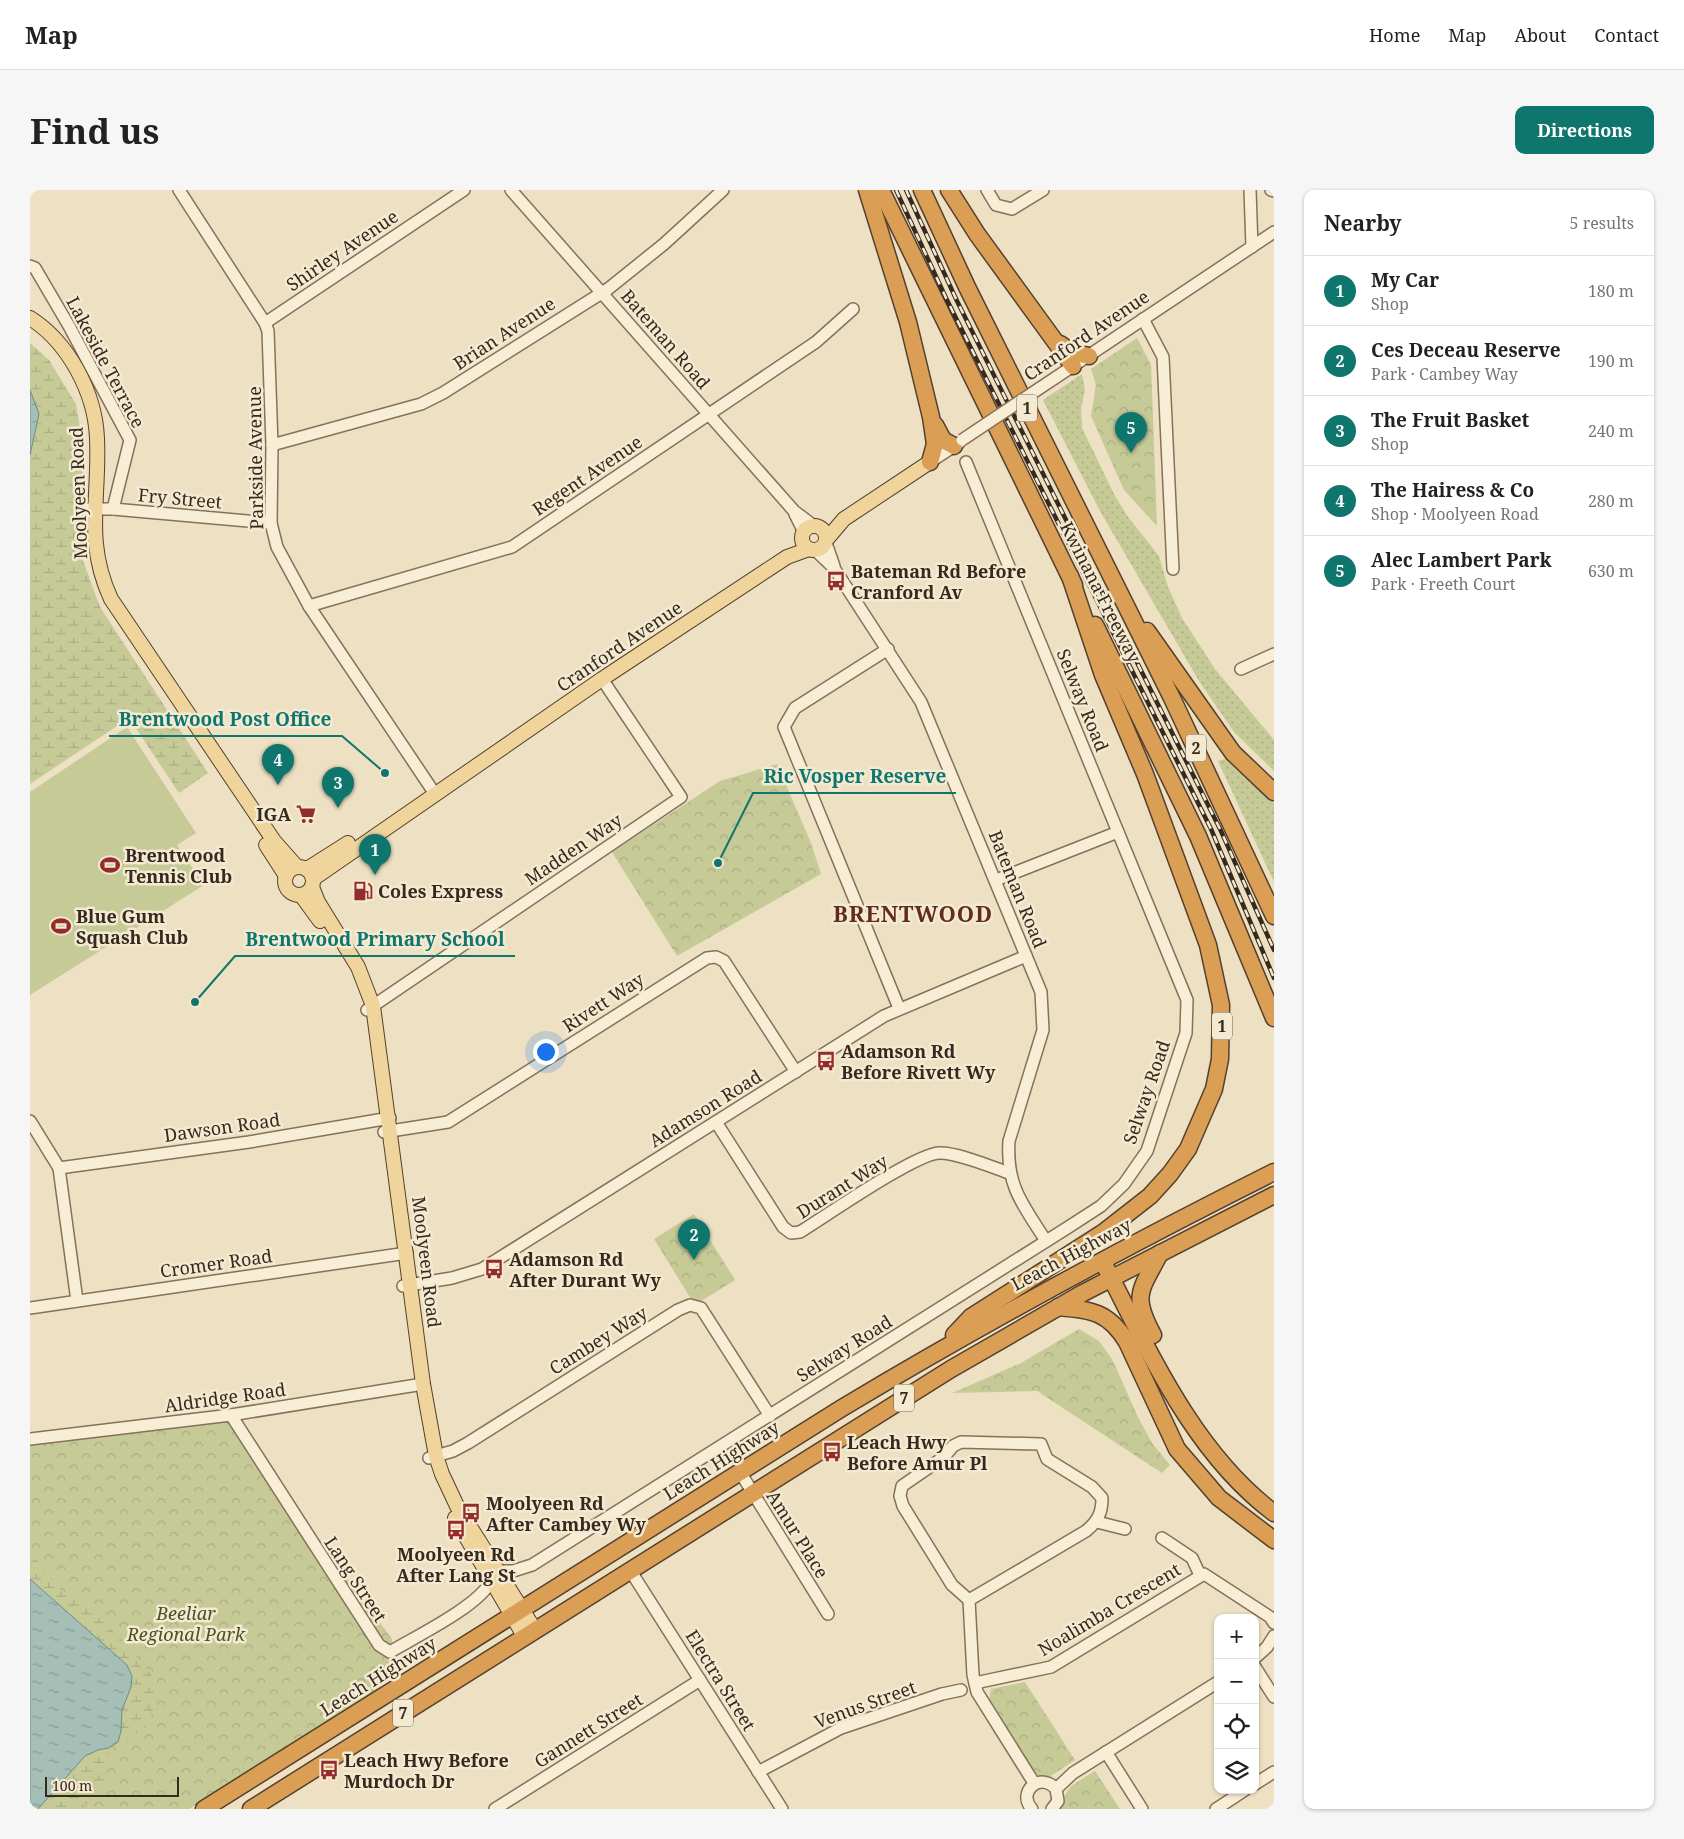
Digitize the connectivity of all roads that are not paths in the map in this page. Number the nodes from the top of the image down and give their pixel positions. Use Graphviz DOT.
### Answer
graph roads {
  1 [pos="179,190"];
  2 [pos="464,190"];
  3 [pos="512,190"];
  4 [pos="723,190"];
  5 [pos="867,190"];
  6 [pos="880,190"];
  7 [pos="922,190"];
  8 [pos="950,190"];
  9 [pos="987,190"];
  10 [pos="1043,190"];
  11 [pos="1250,190"];
  12 [pos="1274,232"];
  13 [pos="1252,247"];
  14 [pos="30,266"];
  15 [pos="602,292"];
  16 [pos="853,309"];
  17 [pos="30,318"];
  18 [pos="1144,319"];
  19 [pos="264,323"];
  20 [pos="30,327"];
  21 [pos="1052,338"];
  22 [pos="1089,356"];
  23 [pos="1073,366"];
  24 [pos="709,414"];
  25 [pos="931,417"];
  26 [pos="958,443"];
  27 [pos="272,445"];
  28 [pos="930,462"];
  29 [pos="966,462"];
  30 [pos="91,509"];
  31 [pos="113,509"];
  32 [pos="271,523"];
  33 [pos="814,538"];
  34 [pos="1173,569"];
  35 [pos="1070,576"];
  36 [pos="1114,582"];
  37 [pos="309,606"];
  38 [pos="888,648"];
  39 [pos="1274,654"];
  40 [pos="1241,669"];
  41 [pos="602,679"];
  42 [pos="433,791"];
  43 [pos="1274,792"];
  44 [pos="1118,832"];
  45 [pos="303,879"];
  46 [pos="996,880"];
  47 [pos="1274,916"];
  48 [pos="1026,956"];
  49 [pos="370,1008"];
  50 [pos="899,1008"];
  51 [pos="1274,1018"];
  52 [pos="796,1072"];
  53 [pos="30,1121"];
  54 [pos="716,1122"];
  55 [pos="387,1125"];
  56 [pos="59,1168"];
  57 [pos="1274,1172"];
  58 [pos="1009,1173"];
  59 [pos="1274,1195"];
  60 [pos="1046,1241"];
  61 [pos="403,1253"];
  62 [pos="1160,1253"];
  63 [pos="1102,1260"];
  64 [pos="1111,1278"];
  65 [pos="407,1286"];
  66 [pos="76,1301"];
  67 [pos="1058,1307"];
  68 [pos="30,1308"];
  69 [pos="944,1347"];
  70 [pos="420,1385"];
  71 [pos="231,1415"];
  72 [pos="770,1416"];
  73 [pos="30,1439"];
  74 [pos="432,1457"];
  75 [pos="740,1472"];
  76 [pos="752,1494"];
  77 [pos="1274,1503"];
  78 [pos="1274,1513"];
  79 [pos="1097,1522"];
  80 [pos="1125,1530"];
  81 [pos="1162,1538"];
  82 [pos="1274,1540"];
  83 [pos="630,1570"];
  84 [pos="1200,1575"];
  85 [pos="495,1576"];
  86 [pos="969,1600"];
  87 [pos="517,1613"];
  88 [pos="828,1614"];
  89 [pos="1274,1623"];
  90 [pos="530,1633"];
  91 [pos="1274,1636"];
  92 [pos="1259,1654"];
  93 [pos="1259,1673"];
  94 [pos="700,1680"];
  95 [pos="975,1683"];
  96 [pos="1214,1684"];
  97 [pos="961,1690"];
  98 [pos="1274,1697"];
  99 [pos="1106,1752"];
  100 [pos="268,1769"];
  101 [pos="758,1772"];
  102 [pos="1274,1772"];
  103 [pos="1259,1781"];
  104 [pos="1034,1783"];
  105 [pos="1056,1789"];
  106 [pos="282,1790"];
  107 [pos="1239,1794"];
  108 [pos="1027,1808"];
  109 [pos="204,1809"];
  110 [pos="251,1809"];
  111 [pos="495,1809"];
  112 [pos="782,1809"];
  113 [pos="1052,1809"];
  114 [pos="1142,1809"];
  115 [pos="1216,1809"];
  1 -- 19 [label="street, Parkside Avenue"];
  2 -- 19 [label="street, Shirley Avenue"];
  3 -- 15 [label="street, Bateman Road"];
  4 -- 15 [label="street, Brian Avenue"];
  5 -- 25 [label="highway"];
  6 -- 35 [label="highway, Kwinana Freeway / 1"];
  7 -- 36 [label="highway, Kwinana Freeway / 1"];
  8 -- 21 [label="highway"];
  9 -- 10 [label="street"];
  11 -- 13 [label="street"];
  12 -- 13 [label="street, Cranford Avenue"];
  13 -- 18 [label="street, Cranford Avenue"];
  14 -- 31 [label="street, Lakeside Terrace"];
  15 -- 24 [label="street, Bateman Road"];
  15 -- 27 [label="street, Brian Avenue"];
  16 -- 24 [label="street, Regent Avenue"];
  17 -- 30 [label="main road, Moolyeen Road"];
  18 -- 22 [label="street, Cranford Avenue"];
  18 -- 34 [label="street"];
  19 -- 27 [label="street, Parkside Avenue"];
  20 -- 30 [label="main road, Moolyeen Road"];
  21 -- 22 [label="highway"];
  21 -- 23 [label="highway"];
  22 -- 23 [label="street, Cranford Avenue"];
  23 -- 26 [label="street, Cranford Avenue, bridge"];
  24 -- 33 [label="street, Bateman Road"];
  24 -- 37 [label="street, Regent Avenue"];
  25 -- 26 [label="highway"];
  25 -- 28 [label="highway"];
  26 -- 28 [label="street, Cranford Avenue"];
  27 -- 32 [label="street, Parkside Avenue"];
  28 -- 33 [label="main road, Cranford Avenue"];
  29 -- 44 [label="street, Selway Road"];
  30 -- 31 [label="street, Fry Street"];
  30 -- 45 [label="main road, Moolyeen Road"];
  31 -- 32 [label="street, Fry Street"];
  32 -- 37 [label="street, Parkside Avenue"];
  33 -- 38 [label="street, Bateman Road"];
  33 -- 41 [label="main road, Cranford Avenue"];
  35 -- 51 [label="highway, Kwinana Freeway / 2"];
  35 -- 69 [label="highway, 1"];
  36 -- 43 [label="highway, 1"];
  36 -- 47 [label="highway, Kwinana Freeway / 2"];
  37 -- 42 [label="street, Parkside Avenue"];
  38 -- 46 [label="street, Bateman Road"];
  38 -- 50 [label="street"];
  39 -- 40 [label="street"];
  41 -- 42 [label="main road, Cranford Avenue"];
  41 -- 49 [label="street, Madden Way"];
  42 -- 45 [label="main road, Cranford Avenue"];
  44 -- 46 [label="street"];
  44 -- 60 [label="street, Selway Road"];
  45 -- 49 [label="main road, Moolyeen Road"];
  46 -- 48 [label="street, Bateman Road"];
  48 -- 50 [label="street, Adamson Road"];
  48 -- 58 [label="street, Bateman Road"];
  49 -- 55 [label="main road, Moolyeen Road"];
  50 -- 52 [label="street, Adamson Road"];
  52 -- 54 [label="street, Adamson Road"];
  52 -- 55 [label="street, Rivett Way"];
  53 -- 56 [label="street"];
  54 -- 58 [label="street, Durant Way"];
  54 -- 65 [label="street, Adamson Road"];
  55 -- 56 [label="street, Dawson Road"];
  55 -- 61 [label="main road, Moolyeen Road"];
  56 -- 66 [label="street"];
  57 -- 63 [label="highway, Leach Highway / 7"];
  58 -- 60 [label="street, Bateman Road"];
  59 -- 62 [label="highway, 7"];
  60 -- 72 [label="street, Selway Road"];
  61 -- 65 [label="main road, Moolyeen Road"];
  61 -- 66 [label="street, Cromer Road"];
  62 -- 64 [label="highway, 7"];
  62 -- 77 [label="highway"];
  63 -- 64 [label="highway"];
  63 -- 69 [label="highway, Leach Highway / 7"];
  64 -- 67 [label="highway, 7"];
  64 -- 78 [label="highway"];
  65 -- 70 [label="main road, Moolyeen Road"];
  66 -- 68 [label="street, Cromer Road"];
  67 -- 76 [label="highway, 7"];
  67 -- 82 [label="highway"];
  69 -- 75 [label="highway, Leach Highway / 7"];
  70 -- 71 [label="street, Aldridge Road"];
  70 -- 74 [label="main road, Moolyeen Road"];
  71 -- 73 [label="street, Aldridge Road"];
  71 -- 85 [label="street, Lang Street"];
  72 -- 74 [label="street, Cambey Way"];
  72 -- 85 [label="street, Selway Road"];
  74 -- 85 [label="main road, Moolyeen Road"];
  75 -- 76 [label="street, Amur Place"];
  75 -- 87 [label="highway, Leach Highway / 7"];
  76 -- 83 [label="highway, 7"];
  76 -- 88 [label="street, Amur Place"];
  79 -- 80 [label="street"];
  79 -- 86 [label="street"];
  79 -- 86 [label="street"];
  81 -- 84 [label="street"];
  83 -- 90 [label="highway, 7"];
  83 -- 94 [label="street, Electra Street"];
  84 -- 89 [label="street, Noalimba Crescent"];
  84 -- 95 [label="street, Noalimba Crescent"];
  85 -- 87 [label="main road, Moolyeen Road"];
  86 -- 95 [label="street"];
  87 -- 90 [label="main road, Moolyeen Road"];
  87 -- 100 [label="highway, Leach Highway / 7"];
  90 -- 106 [label="highway, 7"];
  91 -- 92 [label="street"];
  93 -- 98 [label="street"];
  94 -- 101 [label="street, Electra Street"];
  94 -- 111 [label="street, Gannett Street"];
  95 -- 104 [label="street"];
  96 -- 99 [label="street"];
  97 -- 101 [label="street, Venus Street"];
  99 -- 105 [label="street"];
  99 -- 114 [label="street"];
  100 -- 106 [label="highway"];
  100 -- 109 [label="highway, Leach Highway / 7"];
  101 -- 112 [label="street, Electra Street"];
  102 -- 103 [label="street"];
  104 -- 105 [label="street"];
  104 -- 108 [label="street"];
  105 -- 113 [label="street"];
  106 -- 110 [label="highway, 7"];
  107 -- 115 [label="street"];
}
